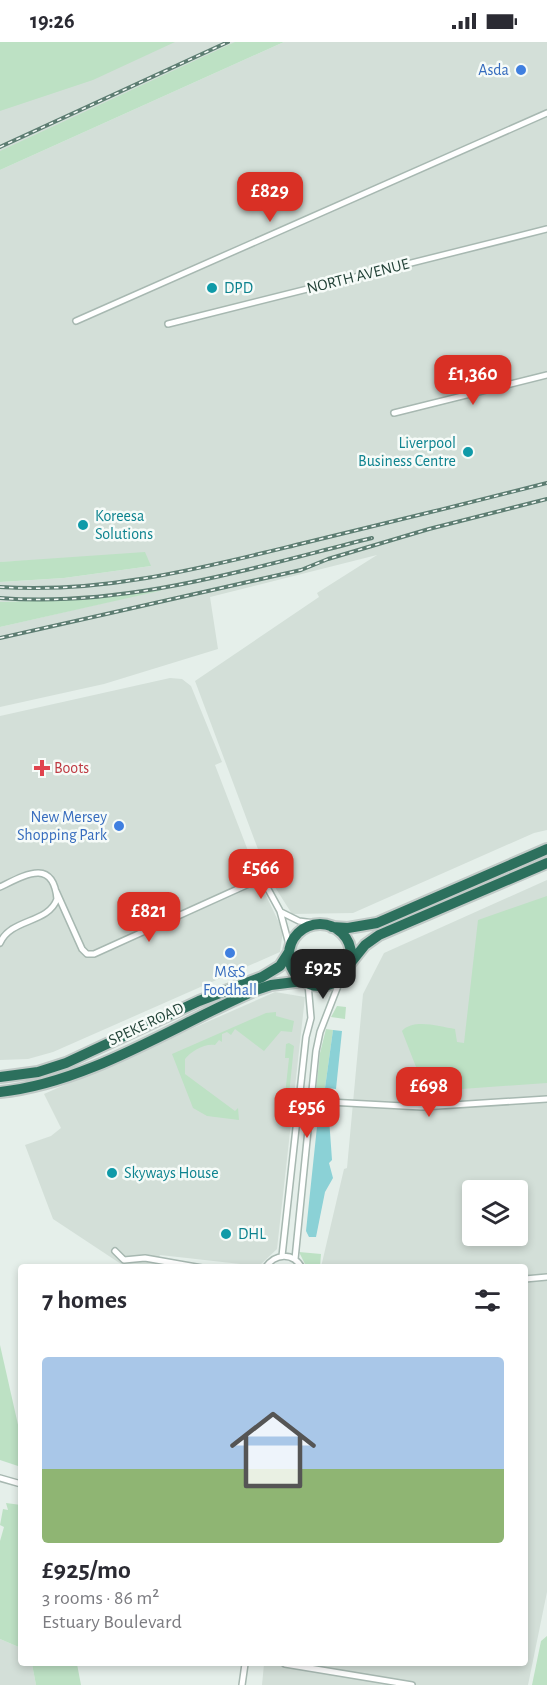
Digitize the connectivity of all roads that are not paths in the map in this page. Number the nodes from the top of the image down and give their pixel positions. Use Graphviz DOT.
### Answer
graph roads {
  1 [pos="547,113"];
  2 [pos="547,229"];
  3 [pos="76,321"];
  4 [pos="168,324"];
  5 [pos="547,375"];
  6 [pos="394,413"];
  7 [pos="544,850"];
  8 [pos="547,863"];
  9 [pos="0,887"];
  10 [pos="56,891"];
  11 [pos="51,911"];
  12 [pos="65,911"];
  13 [pos="280,911"];
  14 [pos="327,926"];
  15 [pos="0,943"];
  16 [pos="290,950"];
  17 [pos="349,964"];
  18 [pos="341,978"];
  19 [pos="306,982"];
  20 [pos="1,1077"];
  21 [pos="0,1092"];
  22 [pos="547,1100"];
  23 [pos="310,1101"];
  24 [pos="115,1251"];
  25 [pos="282,1256"];
  26 [pos="295,1259"];
  27 [pos="179,1264"];
  28 [pos="268,1264"];
  29 [pos="299,1264"];
  30 [pos="547,1277"];
  31 [pos="528,1279"];
  32 [pos="0,1478"];
  33 [pos="18,1483"];
  34 [pos="245,1666"];
  35 [pos="297,1666"];
  36 [pos="242,1685"];
  37 [pos="412,1685"];
  1 -- 3 [label="street"];
  2 -- 4 [label="street, NORTH AVENUE"];
  5 -- 6 [label="street"];
  7 -- 8 [label="highway"];
  7 -- 14 [label="highway"];
  8 -- 17 [label="highway"];
  9 -- 10 [label="street"];
  10 -- 11 [label="street"];
  10 -- 12 [label="street"];
  11 -- 12 [label="street"];
  11 -- 15 [label="street"];
  12 -- 13 [label="street"];
  13 -- 14 [label="street"];
  13 -- 16 [label="street"];
  14 -- 16 [label="highway"];
  14 -- 17 [label="highway"];
  16 -- 19 [label="highway"];
  16 -- 20 [label="highway, SPEKE ROAD"];
  17 -- 18 [label="highway"];
  18 -- 19 [label="highway"];
  18 -- 23 [label="street"];
  19 -- 21 [label="highway, SPEKE ROAD"];
  19 -- 25 [label="street"];
  22 -- 23 [label="street"];
  23 -- 26 [label="street"];
  24 -- 27 [label="street"];
  25 -- 26 [label="street"];
  25 -- 28 [label="street"];
  26 -- 29 [label="street"];
  30 -- 31 [label="street"];
  32 -- 33 [label="street"];
  34 -- 36 [label="street"];
  35 -- 37 [label="street"];
}
